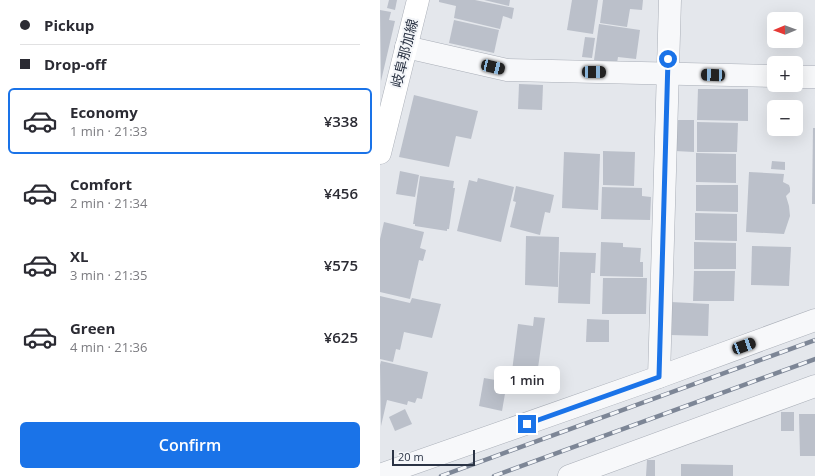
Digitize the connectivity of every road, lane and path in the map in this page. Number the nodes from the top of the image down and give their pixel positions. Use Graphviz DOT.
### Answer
graph roads {
  1 [pos="418,0"];
  2 [pos="670,0"];
  3 [pos="406,47"];
  4 [pos="668,74"];
  5 [pos="767,76"];
  6 [pos="803,77"];
  7 [pos="815,77"];
  8 [pos="380,153"];
  9 [pos="815,320"];
  10 [pos="659,377"];
  11 [pos="815,386"];
  12 [pos="380,476"];
  13 [pos="569,476"];
  1 -- 3 [label="main road, 岐阜那加線"];
  2 -- 4 [label="street"];
  3 -- 4 [label="street"];
  3 -- 8 [label="main road, 岐阜那加線"];
  4 -- 5 [label="street"];
  4 -- 10 [label="street"];
  6 -- 7 [label="street"];
  9 -- 10 [label="street"];
  10 -- 12 [label="street"];
  11 -- 13 [label="street"];
}
